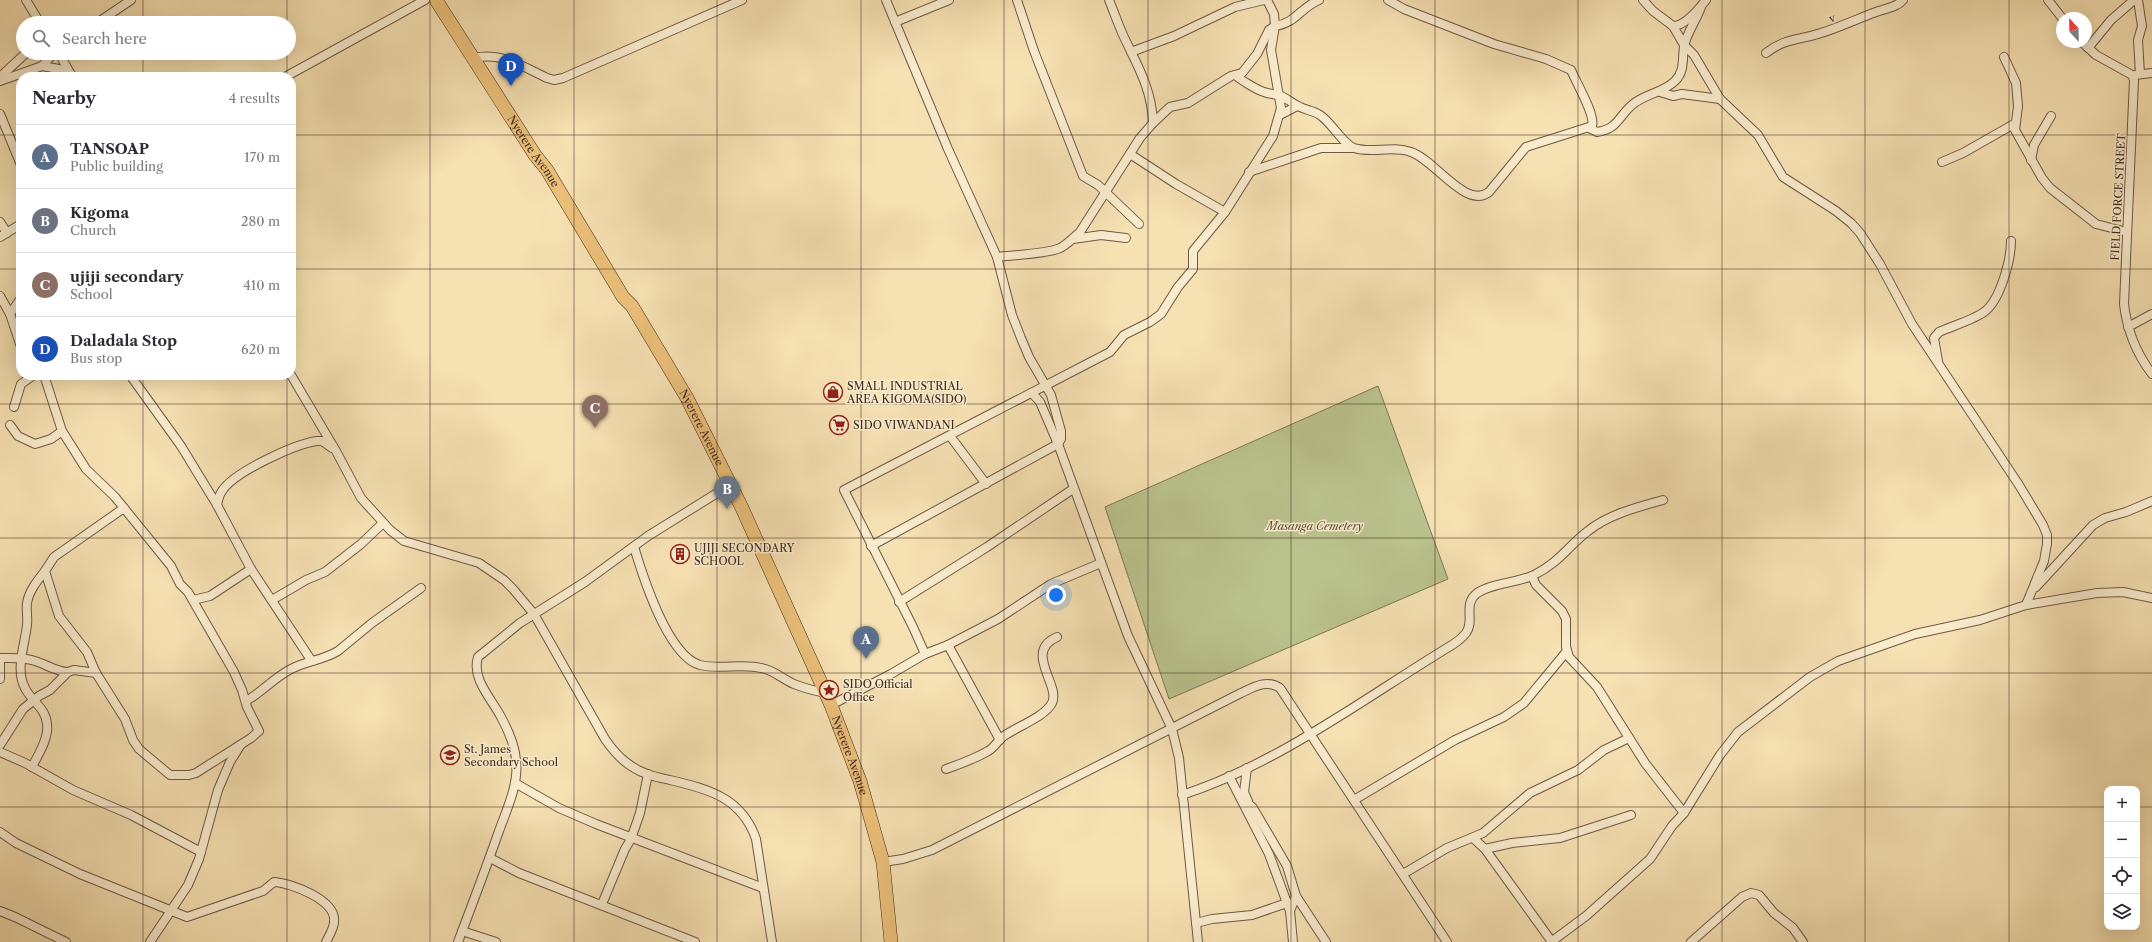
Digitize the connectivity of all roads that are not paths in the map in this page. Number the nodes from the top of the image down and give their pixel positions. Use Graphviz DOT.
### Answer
graph roads {
  1 [pos="26,0"];
  2 [pos="131,0"];
  3 [pos="425,0"];
  4 [pos="436,0"];
  5 [pos="742,0"];
  6 [pos="886,0"];
  7 [pos="949,0"];
  8 [pos="1017,0"];
  9 [pos="1109,0"];
  10 [pos="1266,0"];
  11 [pos="1319,0"];
  12 [pos="1388,0"];
  13 [pos="1643,0"];
  14 [pos="1706,0"];
  15 [pos="1903,0"];
  16 [pos="2048,0"];
  17 [pos="2134,0"];
  18 [pos="2138,0"];
  19 [pos="1701,7"];
  20 [pos="2057,12"];
  21 [pos="35,16"];
  22 [pos="107,16"];
  23 [pos="895,22"];
  24 [pos="1275,26"];
  25 [pos="1673,26"];
  26 [pos="2092,38"];
  27 [pos="1684,45"];
  28 [pos="2088,48"];
  29 [pos="1131,52"];
  30 [pos="1766,52"];
  31 [pos="2004,57"];
  32 [pos="474,58"];
  33 [pos="18,60"];
  34 [pos="48,60"];
  35 [pos="63,60"];
  36 [pos="42,66"];
  37 [pos="25,72"];
  38 [pos="65,72"];
  39 [pos="70,72"];
  40 [pos="294,72"];
  41 [pos="2152,73"];
  42 [pos="2136,74"];
  43 [pos="16,75"];
  44 [pos="1235,75"];
  45 [pos="0,77"];
  46 [pos="0,81"];
  47 [pos="1660,92"];
  48 [pos="1280,95"];
  49 [pos="1720,99"];
  50 [pos="1298,106"];
  51 [pos="0,114"];
  52 [pos="1280,115"];
  53 [pos="2051,116"];
  54 [pos="1153,123"];
  55 [pos="2014,124"];
  56 [pos="1589,128"];
  57 [pos="2000,130"];
  58 [pos="2020,140"];
  59 [pos="1352,148"];
  60 [pos="16,153"];
  61 [pos="1130,154"];
  62 [pos="2031,160"];
  63 [pos="1942,162"];
  64 [pos="1249,172"];
  65 [pos="1106,193"];
  66 [pos="1225,212"];
  67 [pos="0,222"];
  68 [pos="1139,224"];
  69 [pos="16,227"];
  70 [pos="2127,232"];
  71 [pos="4,235"];
  72 [pos="1126,238"];
  73 [pos="1072,239"];
  74 [pos="2011,241"];
  75 [pos="997,257"];
  76 [pos="0,296"];
  77 [pos="16,305"];
  78 [pos="10,314"];
  79 [pos="2152,314"];
  80 [pos="2128,327"];
  81 [pos="16,332"];
  82 [pos="1938,362"];
  83 [pos="2152,374"];
  84 [pos="27,380"];
  85 [pos="46,380"];
  86 [pos="134,380"];
  87 [pos="293,380"];
  88 [pos="1047,385"];
  89 [pos="1032,393"];
  90 [pos="14,407"];
  91 [pos="10,425"];
  92 [pos="62,431"];
  93 [pos="950,436"];
  94 [pos="1058,444"];
  95 [pos="336,451"];
  96 [pos="986,484"];
  97 [pos="730,485"];
  98 [pos="1073,489"];
  99 [pos="1663,500"];
  100 [pos="2152,501"];
  101 [pos="217,505"];
  102 [pos="124,508"];
  103 [pos="383,523"];
  104 [pos="871,546"];
  105 [pos="634,547"];
  106 [pos="1101,563"];
  107 [pos="251,569"];
  108 [pos="45,571"];
  109 [pos="1532,576"];
  110 [pos="421,588"];
  111 [pos="2033,590"];
  112 [pos="210,596"];
  113 [pos="2152,598"];
  114 [pos="193,600"];
  115 [pos="272,600"];
  116 [pos="899,602"];
  117 [pos="2026,605"];
  118 [pos="534,614"];
  119 [pos="202,615"];
  120 [pos="1058,637"];
  121 [pos="948,645"];
  122 [pos="1567,651"];
  123 [pos="924,654"];
  124 [pos="0,658"];
  125 [pos="22,658"];
  126 [pos="311,660"];
  127 [pos="0,662"];
  128 [pos="68,672"];
  129 [pos="96,673"];
  130 [pos="0,679"];
  131 [pos="828,699"];
  132 [pos="34,700"];
  133 [pos="246,701"];
  134 [pos="1172,729"];
  135 [pos="1311,732"];
  136 [pos="1629,738"];
  137 [pos="1000,740"];
  138 [pos="0,744"];
  139 [pos="241,744"];
  140 [pos="0,752"];
  141 [pos="32,767"];
  142 [pos="1247,768"];
  143 [pos="946,769"];
  144 [pos="648,774"];
  145 [pos="1230,776"];
  146 [pos="515,783"];
  147 [pos="1182,795"];
  148 [pos="1240,796"];
  149 [pos="1354,800"];
  150 [pos="1250,804"];
  151 [pos="1684,813"];
  152 [pos="1631,815"];
  153 [pos="0,832"];
  154 [pos="1473,838"];
  155 [pos="631,839"];
  156 [pos="1485,849"];
  157 [pos="201,852"];
  158 [pos="490,858"];
  159 [pos="883,862"];
  160 [pos="1403,874"];
  161 [pos="763,888"];
  162 [pos="1296,896"];
  163 [pos="602,904"];
  164 [pos="1288,907"];
  165 [pos="170,910"];
  166 [pos="0,911"];
  167 [pos="1196,923"];
  168 [pos="462,931"];
  169 [pos="66,942"];
  170 [pos="150,942"];
  171 [pos="326,942"];
  172 [pos="458,942"];
  173 [pos="496,942"];
  174 [pos="695,942"];
  175 [pos="772,942"];
  176 [pos="891,942"];
  177 [pos="1198,942"];
  178 [pos="1293,942"];
  179 [pos="1326,942"];
  180 [pos="1447,942"];
  181 [pos="1551,942"];
  182 [pos="1691,942"];
  183 [pos="1803,942"];
  1 -- 21 [label="street"];
  2 -- 22 [label="street"];
  3 -- 40 [label="street"];
  4 -- 32 [label="main road, Nyerere Avenue"];
  5 -- 32 [label="street"];
  6 -- 23 [label="street"];
  7 -- 23 [label="street"];
  8 -- 65 [label="street"];
  9 -- 29 [label="street"];
  10 -- 24 [label="street"];
  10 -- 29 [label="street"];
  11 -- 24 [label="street"];
  12 -- 56 [label="street"];
  13 -- 25 [label="street"];
  14 -- 19 [label="street"];
  15 -- 30 [label="street, v"];
  16 -- 20 [label="street"];
  17 -- 26 [label="street"];
  18 -- 42 [label="street, FIELD FORCE STREET"];
  19 -- 25 [label="street"];
  19 -- 27 [label="street"];
  23 -- 75 [label="street"];
  24 -- 44 [label="street"];
  24 -- 48 [label="street"];
  25 -- 27 [label="street"];
  27 -- 47 [label="street"];
  27 -- 49 [label="street"];
  28 -- 42 [label="street"];
  29 -- 54 [label="street"];
  31 -- 55 [label="street"];
  32 -- 97 [label="main road, Nyerere Avenue"];
  33 -- 45 [label="street"];
  34 -- 36 [label="street"];
  35 -- 39 [label="street"];
  36 -- 37 [label="street"];
  36 -- 38 [label="street"];
  41 -- 42 [label="street"];
  42 -- 70 [label="street, FIELD FORCE STREET"];
  43 -- 46 [label="street"];
  44 -- 48 [label="street"];
  44 -- 54 [label="street"];
  47 -- 49 [label="street"];
  47 -- 56 [label="street"];
  48 -- 50 [label="street"];
  48 -- 52 [label="street"];
  49 -- 82 [label="street"];
  50 -- 52 [label="street"];
  50 -- 59 [label="street"];
  51 -- 60 [label="street"];
  52 -- 64 [label="street"];
  53 -- 62 [label="street"];
  54 -- 61 [label="street"];
  55 -- 57 [label="street"];
  55 -- 58 [label="street"];
  56 -- 59 [label="street"];
  57 -- 58 [label="street"];
  57 -- 63 [label="street"];
  58 -- 62 [label="street"];
  59 -- 64 [label="street"];
  61 -- 65 [label="street"];
  61 -- 66 [label="street"];
  62 -- 70 [label="street"];
  64 -- 66 [label="street"];
  65 -- 68 [label="street"];
  65 -- 73 [label="street"];
  66 -- 88 [label="street"];
  67 -- 71 [label="street"];
  69 -- 71 [label="street"];
  70 -- 80 [label="street, FIELD FORCE STREET"];
  72 -- 73 [label="street"];
  73 -- 75 [label="street"];
  74 -- 82 [label="street"];
  75 -- 88 [label="street"];
  76 -- 78 [label="street"];
  77 -- 78 [label="street"];
  78 -- 81 [label="street"];
  79 -- 80 [label="street"];
  80 -- 83 [label="street, FIELD FORCE STREET"];
  82 -- 111 [label="street"];
  84 -- 90 [label="street"];
  85 -- 92 [label="street"];
  86 -- 101 [label="street"];
  87 -- 95 [label="street"];
  88 -- 89 [label="street"];
  88 -- 94 [label="street"];
  89 -- 93 [label="street"];
  89 -- 94 [label="street"];
  91 -- 92 [label="street"];
  92 -- 102 [label="street"];
  93 -- 96 [label="street"];
  93 -- 104 [label="street"];
  94 -- 96 [label="street"];
  94 -- 98 [label="street"];
  95 -- 101 [label="street"];
  95 -- 103 [label="street"];
  96 -- 104 [label="street"];
  97 -- 105 [label="street"];
  97 -- 131 [label="main road, Nyerere Avenue"];
  98 -- 106 [label="street"];
  98 -- 116 [label="street"];
  99 -- 109 [label="street"];
  100 -- 111 [label="street"];
  101 -- 107 [label="street"];
  102 -- 108 [label="street"];
  102 -- 114 [label="street"];
  103 -- 115 [label="street"];
  103 -- 118 [label="street"];
  104 -- 116 [label="street"];
  105 -- 118 [label="street"];
  105 -- 131 [label="street"];
  106 -- 121 [label="street"];
  106 -- 134 [label="street"];
  107 -- 112 [label="street"];
  107 -- 115 [label="street"];
  108 -- 125 [label="street"];
  108 -- 129 [label="street"];
  109 -- 122 [label="street"];
  109 -- 135 [label="street"];
  110 -- 126 [label="street"];
  111 -- 117 [label="street"];
  112 -- 114 [label="street"];
  112 -- 119 [label="street"];
  113 -- 117 [label="street"];
  114 -- 119 [label="street"];
  115 -- 126 [label="street"];
  116 -- 123 [label="street"];
  117 -- 151 [label="street"];
  118 -- 144 [label="street"];
  118 -- 146 [label="street"];
  119 -- 133 [label="street"];
  120 -- 137 [label="street"];
  121 -- 123 [label="street"];
  121 -- 137 [label="street"];
  122 -- 136 [label="street"];
  122 -- 149 [label="street"];
  123 -- 131 [label="street"];
  124 -- 125 [label="street"];
  125 -- 128 [label="street"];
  125 -- 132 [label="street"];
  126 -- 133 [label="street"];
  127 -- 130 [label="street"];
  128 -- 129 [label="street"];
  128 -- 132 [label="street"];
  129 -- 139 [label="street"];
  131 -- 159 [label="main road, Nyerere Avenue"];
  132 -- 138 [label="street"];
  132 -- 141 [label="street"];
  133 -- 139 [label="street"];
  134 -- 135 [label="street"];
  134 -- 147 [label="street"];
  134 -- 159 [label="street"];
  135 -- 142 [label="street"];
  135 -- 149 [label="street"];
  136 -- 151 [label="street"];
  136 -- 154 [label="street"];
  137 -- 143 [label="street"];
  139 -- 157 [label="street"];
  140 -- 141 [label="street"];
  141 -- 157 [label="street"];
  142 -- 145 [label="street"];
  142 -- 150 [label="street"];
  144 -- 155 [label="street"];
  144 -- 161 [label="street"];
  145 -- 147 [label="street"];
  145 -- 148 [label="street"];
  146 -- 155 [label="street"];
  146 -- 158 [label="street"];
  147 -- 167 [label="street"];
  148 -- 150 [label="street"];
  148 -- 164 [label="street"];
  149 -- 160 [label="street"];
  150 -- 162 [label="street"];
  151 -- 181 [label="street"];
  152 -- 156 [label="street"];
  153 -- 165 [label="street"];
  154 -- 156 [label="street"];
  154 -- 160 [label="street"];
  155 -- 161 [label="street"];
  155 -- 163 [label="street"];
  156 -- 181 [label="street"];
  157 -- 165 [label="street"];
  158 -- 163 [label="street"];
  158 -- 168 [label="street"];
  159 -- 176 [label="main road, Nyerere Avenue"];
  160 -- 180 [label="street"];
  161 -- 175 [label="street"];
  162 -- 164 [label="street"];
  162 -- 179 [label="street"];
  163 -- 174 [label="street"];
  164 -- 167 [label="street"];
  164 -- 178 [label="street"];
  165 -- 170 [label="street"];
  165 -- 171 [label="street"];
  166 -- 169 [label="street"];
  167 -- 177 [label="street"];
  168 -- 172 [label="street"];
  168 -- 173 [label="street"];
  182 -- 183 [label="street"];
}
